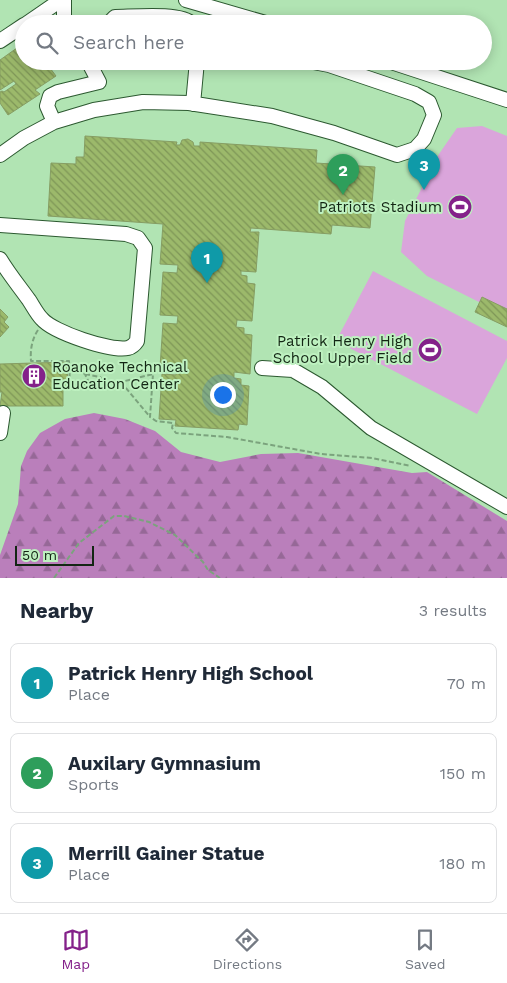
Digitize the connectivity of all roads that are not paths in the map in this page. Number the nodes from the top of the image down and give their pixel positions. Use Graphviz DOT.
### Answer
graph roads {
  1 [pos="63,0"];
  2 [pos="186,0"];
  3 [pos="44,8"];
  4 [pos="64,15"];
  5 [pos="238,15"];
  6 [pos="15,31"];
  7 [pos="0,41"];
  8 [pos="93,70"];
  9 [pos="196,70"];
  10 [pos="344,70"];
  11 [pos="415,70"];
  12 [pos="507,100"];
  13 [pos="193,104"];
  14 [pos="54,122"];
  15 [pos="0,156"];
  16 [pos="0,225"];
  17 [pos="0,259"];
  18 [pos="262,368"];
  19 [pos="2,412"];
  20 [pos="0,433"];
  21 [pos="507,508"];
  1 -- 3 [label="street"];
  1 -- 4 [label="street"];
  2 -- 5 [label="street"];
  6 -- 7 [label="street"];
  8 -- 14 [label="street"];
  9 -- 13 [label="street"];
  10 -- 13 [label="street"];
  11 -- 12 [label="street"];
  13 -- 14 [label="street"];
  14 -- 15 [label="street"];
  16 -- 17 [label="street"];
  18 -- 21 [label="street"];
  19 -- 20 [label="street"];
}
